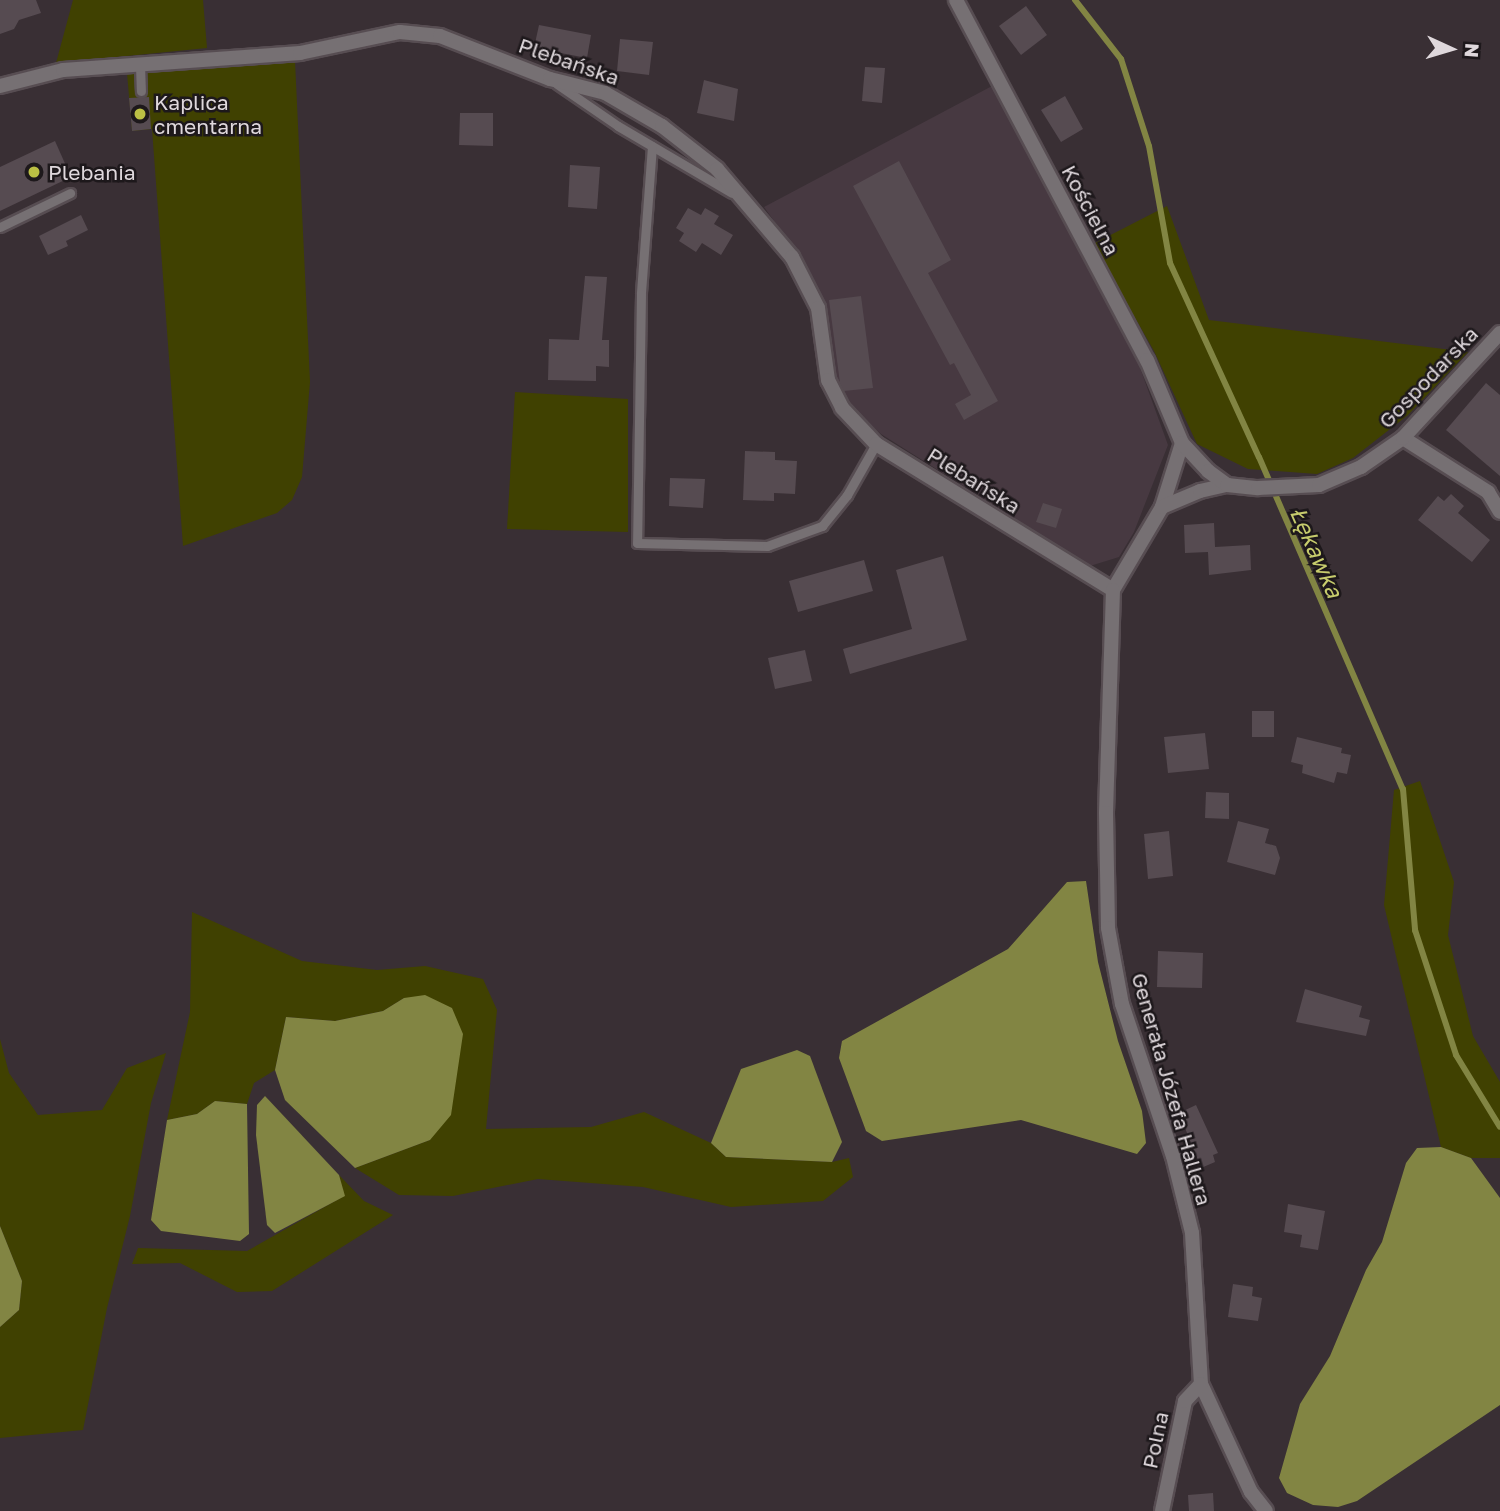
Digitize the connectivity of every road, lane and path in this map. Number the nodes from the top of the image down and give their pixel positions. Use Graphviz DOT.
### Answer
graph roads {
  1 [pos="956,0"];
  2 [pos="140,65"];
  3 [pos="550,79"];
  4 [pos="0,86"];
  5 [pos="141,91"];
  6 [pos="652,146"];
  7 [pos="70,193"];
  8 [pos="742,198"];
  9 [pos="0,227"];
  10 [pos="1500,333"];
  11 [pos="1403,438"];
  12 [pos="1182,443"];
  13 [pos="876,444"];
  14 [pos="1227,485"];
  15 [pos="1162,507"];
  16 [pos="1500,512"];
  17 [pos="1113,590"];
  18 [pos="1201,1384"];
  19 [pos="1162,1511"];
  20 [pos="1266,1511"];
  1 -- 12 [label="street, Kościelna"];
  2 -- 3 [label="street, Plebańska"];
  2 -- 4 [label="street, Plebańska"];
  2 -- 5 [label="lane"];
  3 -- 6 [label="lane"];
  3 -- 8 [label="street, Plebańska"];
  6 -- 8 [label="lane"];
  6 -- 13 [label="lane"];
  7 -- 9 [label="lane"];
  8 -- 13 [label="street, Plebańska"];
  10 -- 11 [label="street, Gospodarska"];
  11 -- 14 [label="street, Gospodarska"];
  11 -- 16 [label="street"];
  12 -- 14 [label="street"];
  12 -- 15 [label="street, Generała Józefa Hallera"];
  13 -- 17 [label="street, Plebańska"];
  14 -- 15 [label="street"];
  15 -- 17 [label="street, Generała Józefa Hallera"];
  17 -- 18 [label="street, Generała Józefa Hallera"];
  18 -- 19 [label="street, Polna"];
  18 -- 20 [label="street, Generała Józefa Hallera"];
}
